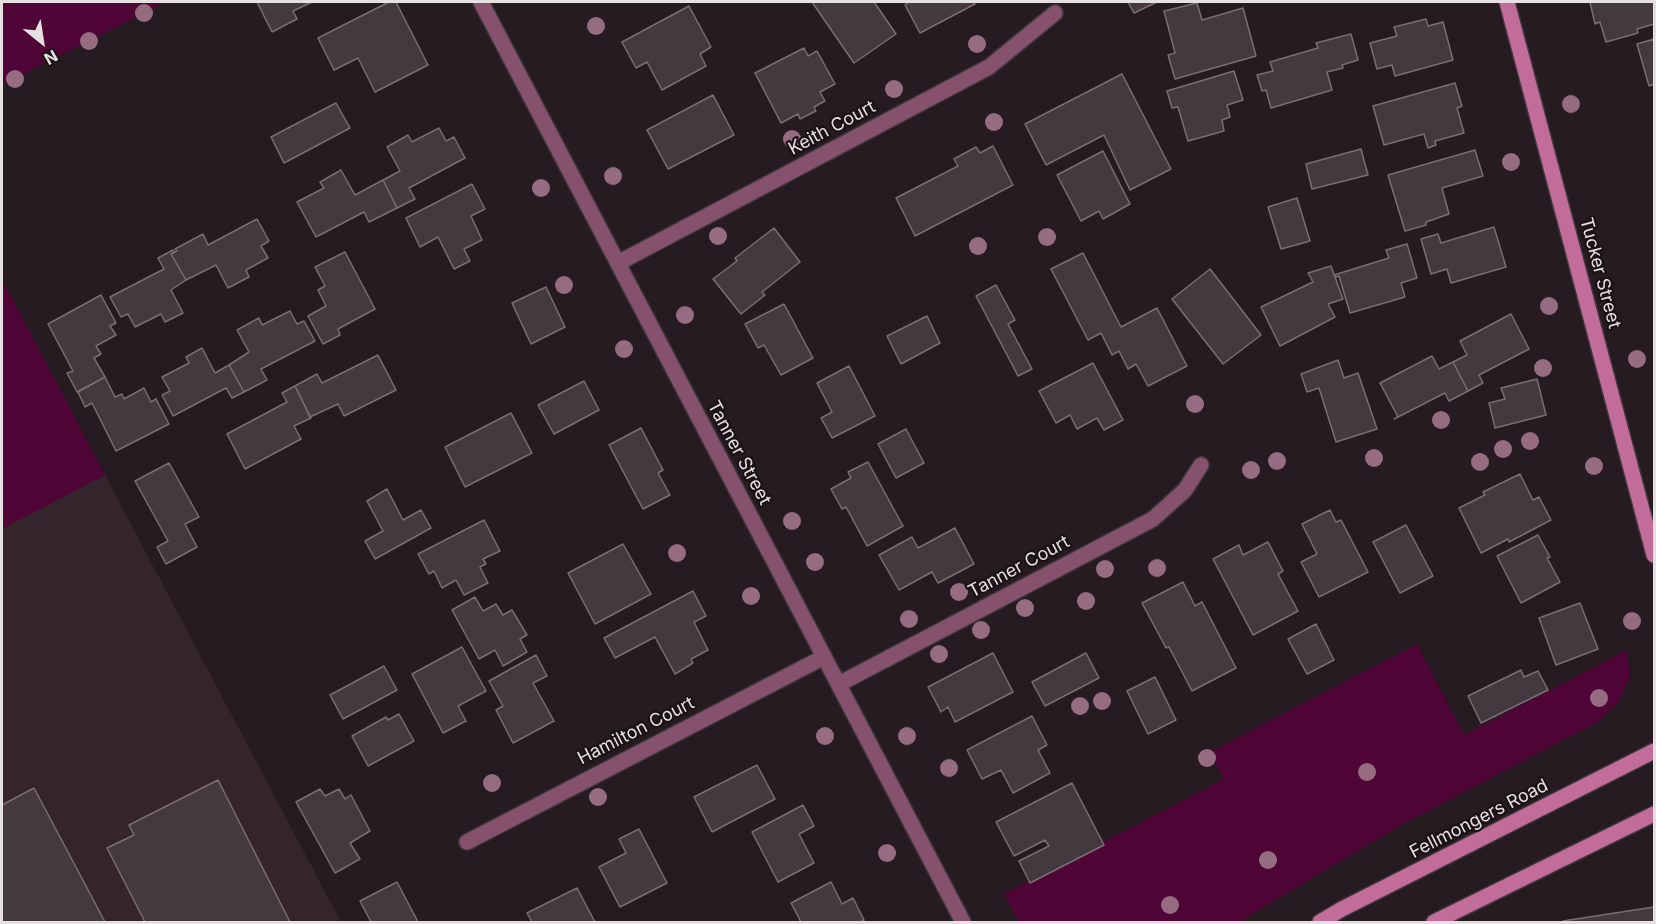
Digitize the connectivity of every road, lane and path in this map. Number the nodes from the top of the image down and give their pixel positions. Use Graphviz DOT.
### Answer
graph roads {
  1 [pos="481,2"];
  2 [pos="1507,2"];
  3 [pos="1055,13"];
  4 [pos="618,263"];
  5 [pos="1202,465"];
  6 [pos="1654,553"];
  7 [pos="824,657"];
  8 [pos="839,684"];
  9 [pos="1654,750"];
  10 [pos="1654,814"];
  11 [pos="467,842"];
  12 [pos="963,922"];
  13 [pos="1320,922"];
  14 [pos="1434,922"];
  1 -- 4 [label="street, Tanner Street"];
  2 -- 6 [label="main road, Tucker Street"];
  3 -- 4 [label="street, Keith Court"];
  4 -- 7 [label="street, Tanner Street"];
  5 -- 8 [label="street, Tanner Court"];
  7 -- 8 [label="street, Tanner Street"];
  7 -- 11 [label="street, Hamilton Court"];
  8 -- 12 [label="street, Tanner Street"];
  9 -- 13 [label="main road, Fellmongers Road"];
  10 -- 14 [label="main road"];
}
